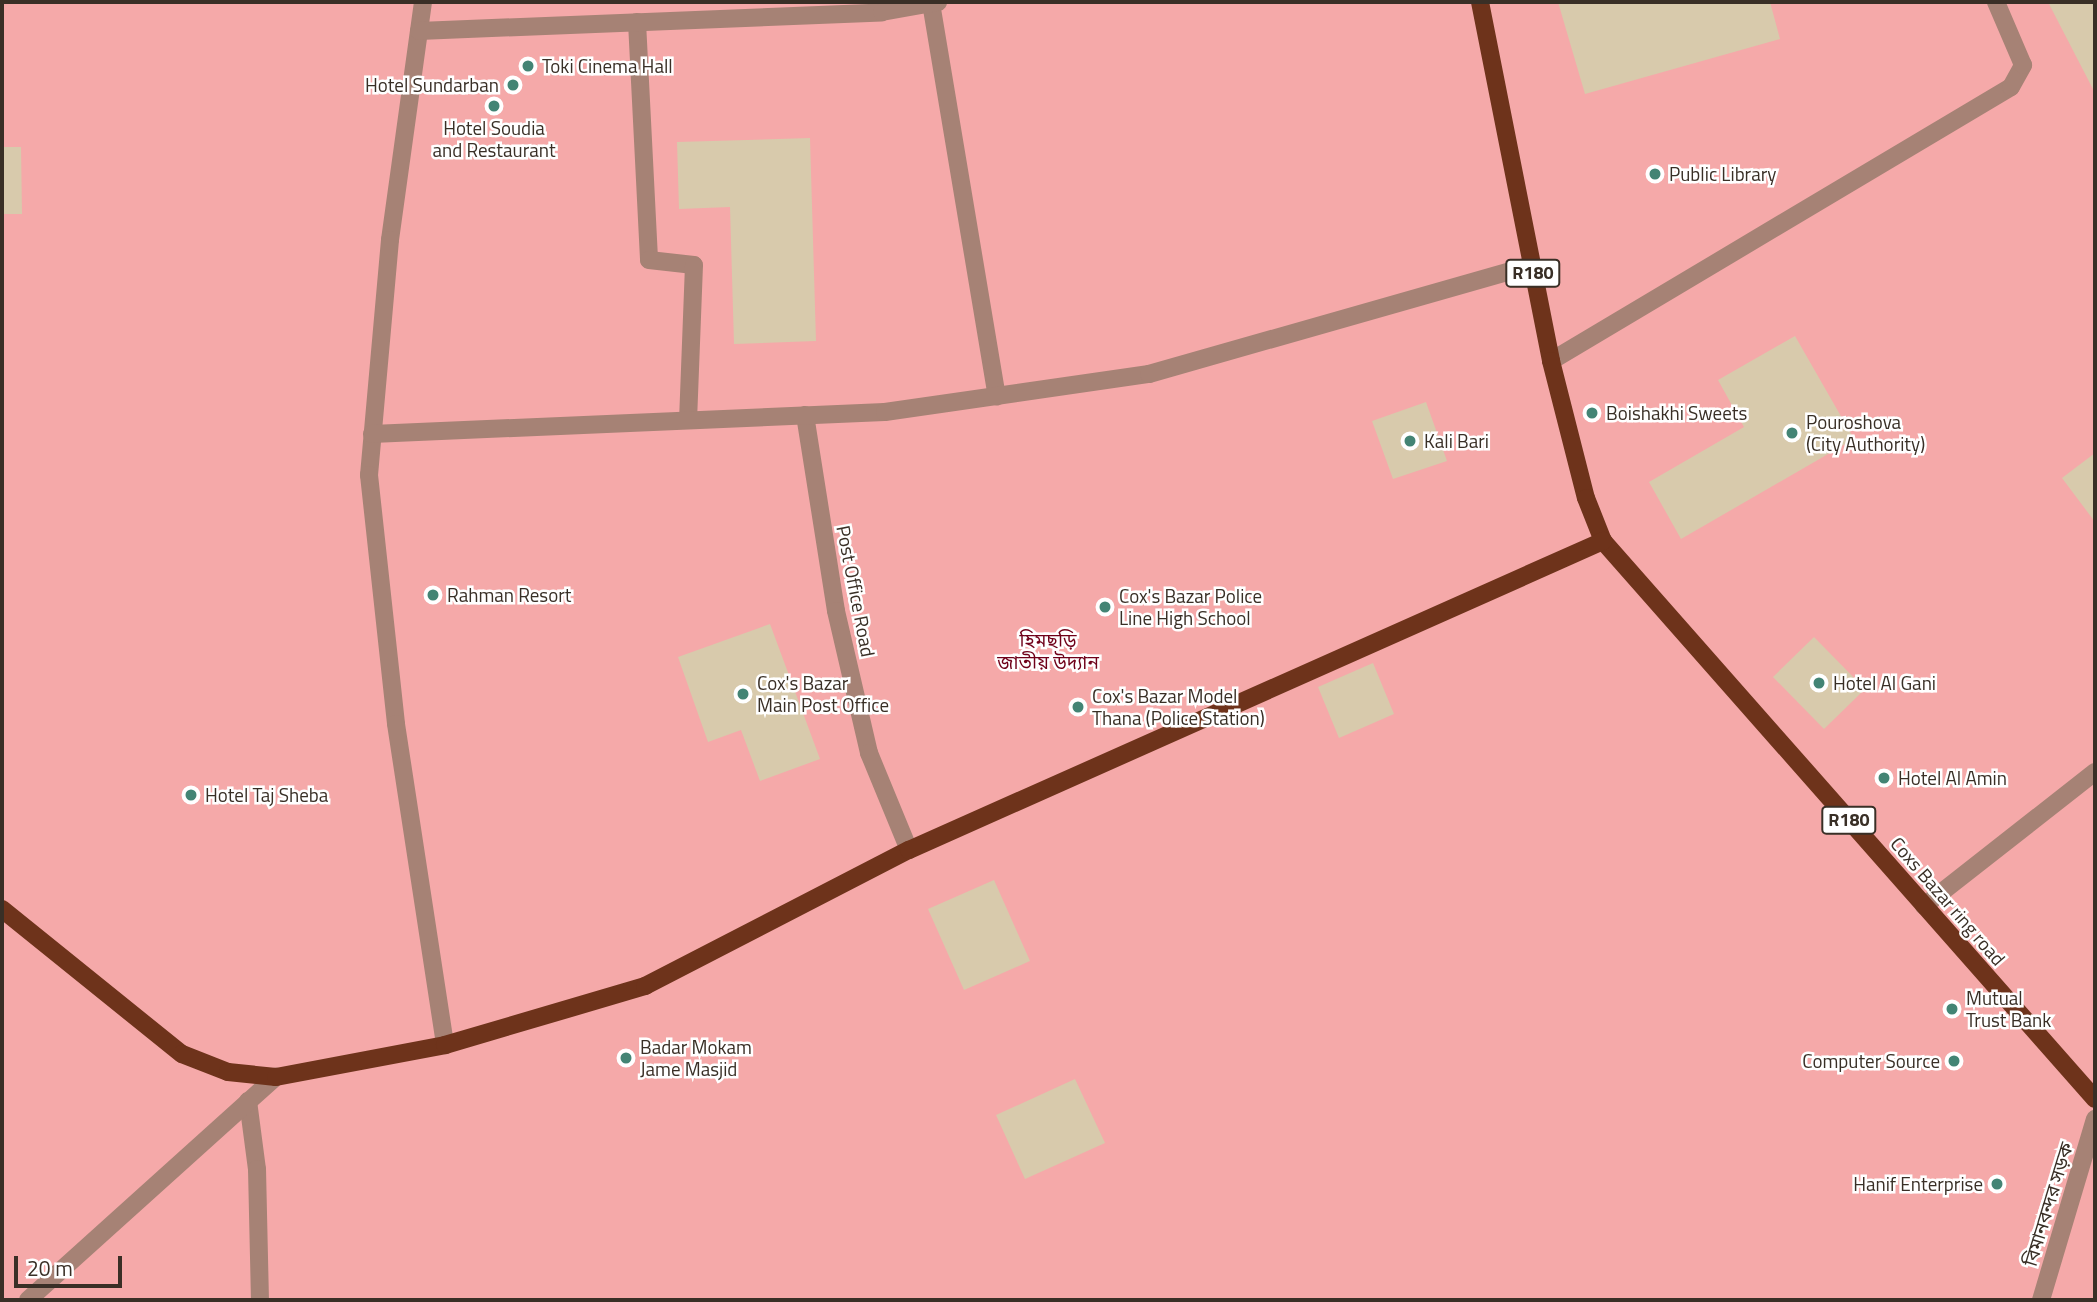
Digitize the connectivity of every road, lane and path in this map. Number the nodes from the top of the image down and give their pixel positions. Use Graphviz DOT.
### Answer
graph roads {
  1 [pos="423,2"];
  2 [pos="934,2"];
  3 [pos="1480,2"];
  4 [pos="1997,2"];
  5 [pos="638,22"];
  6 [pos="419,31"];
  7 [pos="1531,265"];
  8 [pos="1551,361"];
  9 [pos="997,396"];
  10 [pos="805,415"];
  11 [pos="688,420"];
  12 [pos="372,434"];
  13 [pos="1602,541"];
  14 [pos="2095,772"];
  15 [pos="909,850"];
  16 [pos="1924,906"];
  17 [pos="2,909"];
  18 [pos="445,1045"];
  19 [pos="276,1077"];
  20 [pos="2095,1099"];
  21 [pos="248,1101"];
  22 [pos="2095,1119"];
  23 [pos="28,1300"];
  24 [pos="260,1300"];
  25 [pos="2041,1300"];
  1 -- 6 [label="street"];
  2 -- 5 [label="street"];
  2 -- 9 [label="street"];
  3 -- 7 [label="main road, R180"];
  4 -- 8 [label="street"];
  5 -- 6 [label="street"];
  5 -- 11 [label="street"];
  6 -- 12 [label="street"];
  7 -- 8 [label="main road, R180"];
  7 -- 9 [label="street"];
  8 -- 13 [label="main road, R180"];
  9 -- 10 [label="street"];
  10 -- 11 [label="street"];
  10 -- 15 [label="street, Post Office Road"];
  11 -- 12 [label="street"];
  12 -- 18 [label="street"];
  13 -- 15 [label="main road"];
  13 -- 16 [label="main road, Coxs Bazar ring road / R180"];
  14 -- 16 [label="street"];
  15 -- 18 [label="main road"];
  16 -- 20 [label="main road, Coxs Bazar ring road / R180"];
  17 -- 19 [label="main road"];
  18 -- 19 [label="main road"];
  19 -- 21 [label="street"];
  21 -- 23 [label="street"];
  21 -- 24 [label="street"];
  22 -- 25 [label="street, বিমানবন্দর সড়ক"];
}
